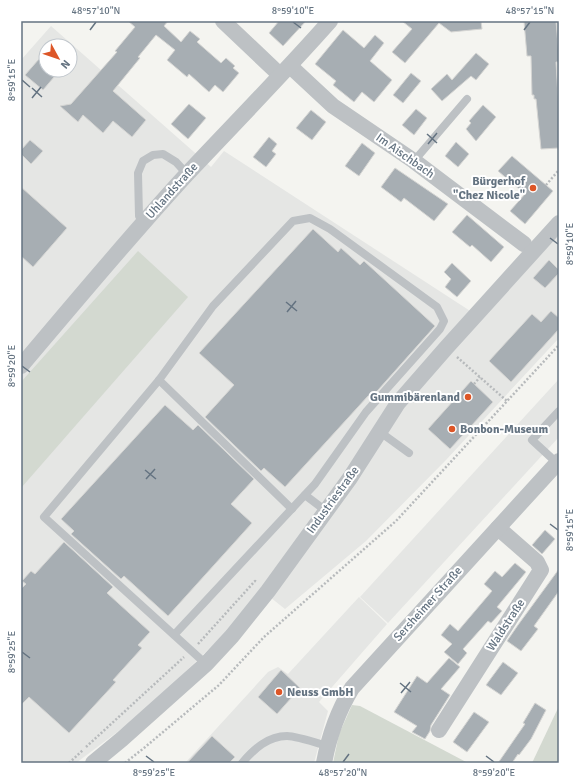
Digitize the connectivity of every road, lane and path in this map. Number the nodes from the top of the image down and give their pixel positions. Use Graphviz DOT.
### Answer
graph roads {
  1 [pos="223,21"];
  2 [pos="330,21"];
  3 [pos="285,71"];
  4 [pos="468,99"];
  5 [pos="414,161"];
  6 [pos="559,170"];
  7 [pos="187,174"];
  8 [pos="546,184"];
  9 [pos="143,223"];
  10 [pos="559,223"];
  11 [pos="524,244"];
  12 [pos="559,345"];
  13 [pos="446,348"];
  14 [pos="21,366"];
  15 [pos="480,377"];
  16 [pos="159,380"];
  17 [pos="474,384"];
  18 [pos="507,401"];
  19 [pos="559,411"];
  20 [pos="380,432"];
  21 [pos="409,453"];
  22 [pos="558,462"];
  23 [pos="305,495"];
  24 [pos="292,509"];
  25 [pos="326,511"];
  26 [pos="498,528"];
  27 [pos="268,591"];
  28 [pos="174,635"];
  29 [pos="191,651"];
  30 [pos="206,664"];
  31 [pos="439,730"];
  32 [pos="327,746"];
  33 [pos="69,763"];
  34 [pos="93,763"];
  35 [pos="125,763"];
  36 [pos="242,763"];
  37 [pos="324,763"];
  1 -- 3 [label="street, Im Aischbach"];
  2 -- 3 [label="street, Uhlandstraße"];
  3 -- 5 [label="street, Im Aischbach"];
  3 -- 7 [label="street, Uhlandstraße"];
  4 -- 5 [label="lane"];
  5 -- 11 [label="street, Im Aischbach"];
  6 -- 8 [label="path"];
  7 -- 9 [label="street, Uhlandstraße"];
  7 -- 9 [label="lane"];
  9 -- 14 [label="street, Uhlandstraße"];
  10 -- 13 [label="street, Industriestraße"];
  12 -- 18 [label="path"];
  13 -- 15 [label="path"];
  13 -- 20 [label="street, Industriestraße"];
  15 -- 17 [label="path"];
  15 -- 18 [label="path"];
  16 -- 23 [label="lane"];
  16 -- 24 [label="lane"];
  16 -- 28 [label="lane"];
  18 -- 35 [label="path"];
  19 -- 22 [label="lane"];
  20 -- 21 [label="lane"];
  20 -- 25 [label="street, Industriestraße"];
  22 -- 26 [label="street, Sersheimer Straße"];
  23 -- 24 [label="lane"];
  23 -- 25 [label="lane"];
  24 -- 28 [label="lane"];
  25 -- 27 [label="street, Industriestraße"];
  26 -- 31 [label="street, Waldstraße"];
  26 -- 32 [label="street, Sersheimer Straße"];
  27 -- 29 [label="path"];
  27 -- 30 [label="street, Industriestraße"];
  28 -- 29 [label="lane"];
  29 -- 30 [label="lane"];
  29 -- 33 [label="path"];
  30 -- 34 [label="street, Industriestraße"];
  32 -- 36 [label="lane"];
  32 -- 37 [label="street, Sersheimer Straße"];
}
